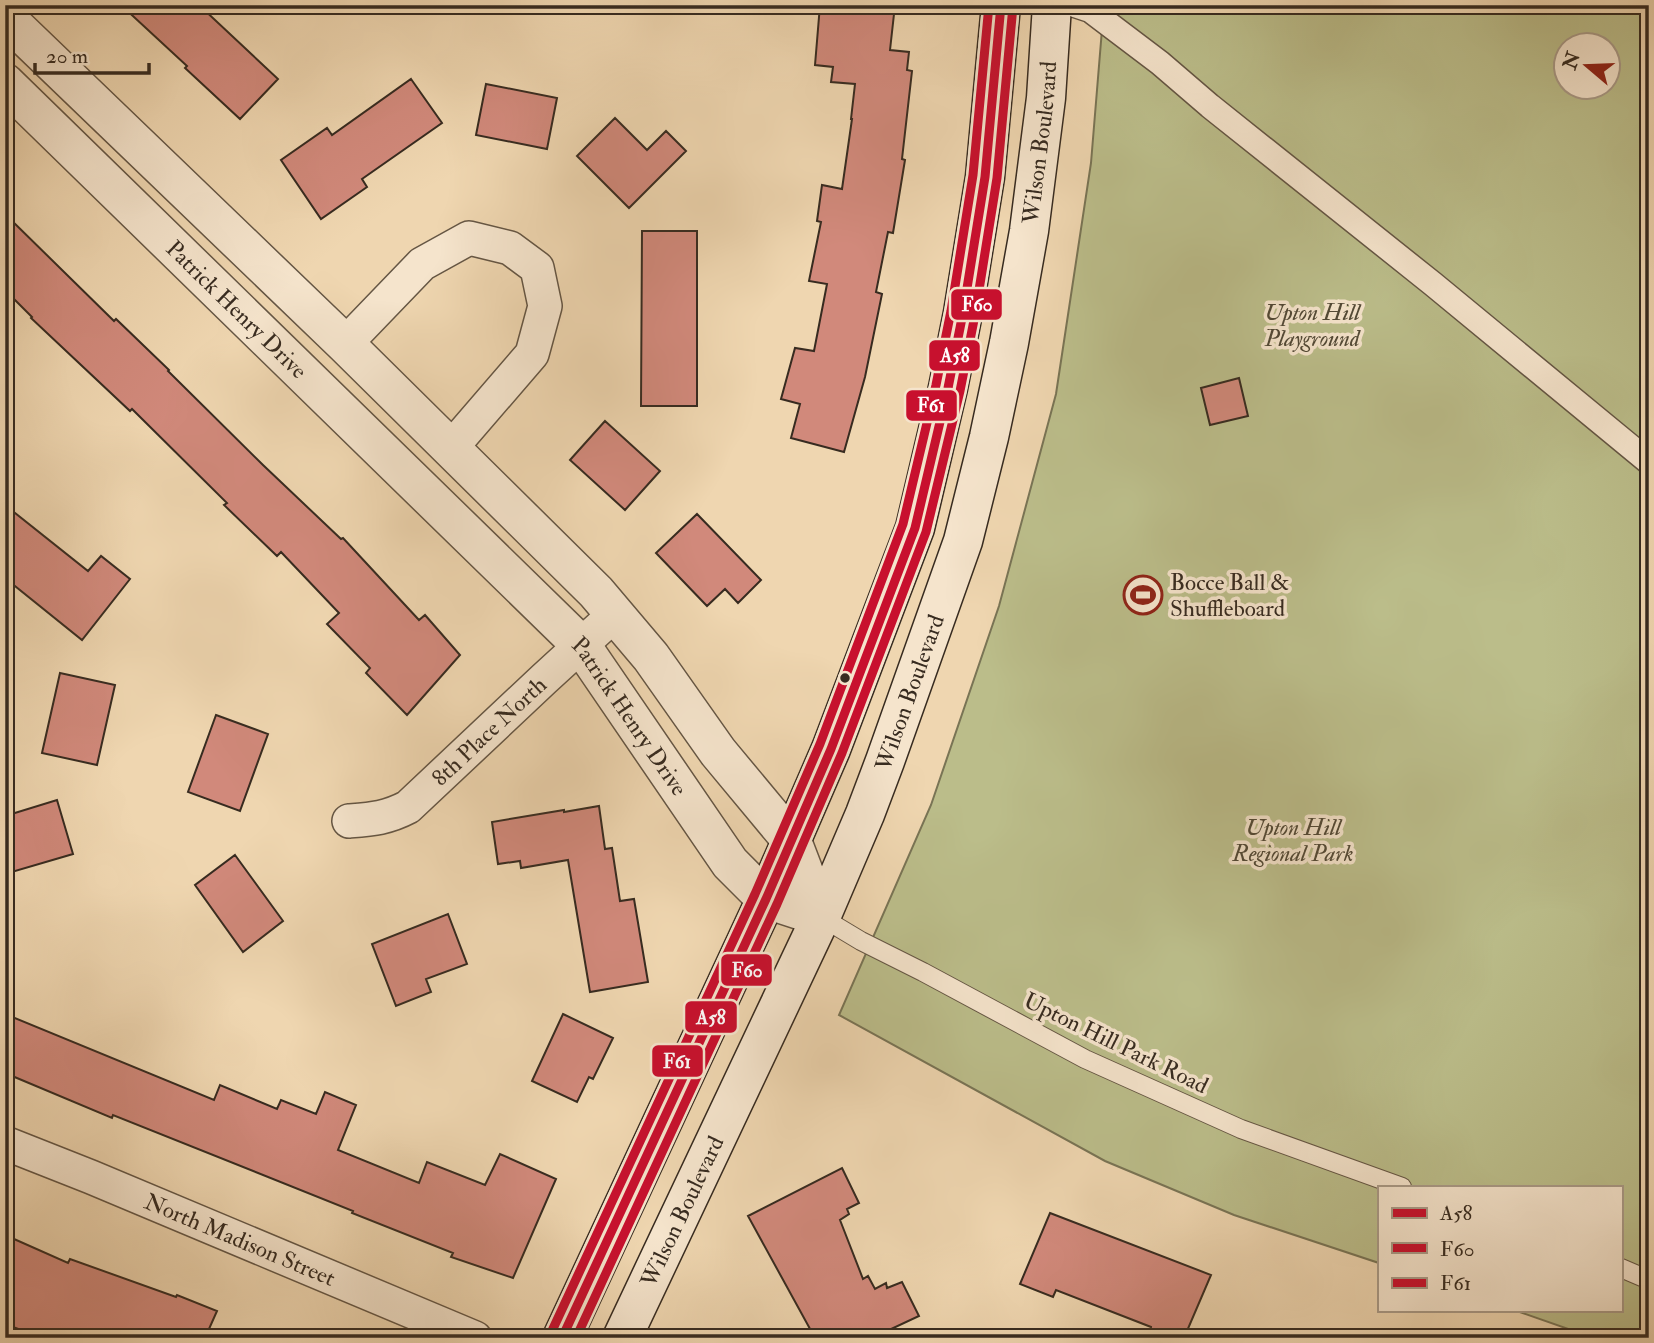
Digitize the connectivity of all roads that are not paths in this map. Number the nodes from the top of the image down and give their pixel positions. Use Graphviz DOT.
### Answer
graph roads {
  1 [pos="1001,5"];
  2 [pos="1052,5"];
  3 [pos="1075,5"];
  4 [pos="5,17"];
  5 [pos="5,83"];
  6 [pos="345,344"];
  7 [pos="451,448"];
  8 [pos="1649,462"];
  9 [pos="615,614"];
  10 [pos="581,645"];
  11 [pos="349,821"];
  12 [pos="792,841"];
  13 [pos="766,899"];
  14 [pos="821,917"];
  15 [pos="5,1143"];
  16 [pos="1399,1186"];
  17 [pos="1622,1268"];
  18 [pos="1649,1280"];
  19 [pos="475,1338"];
  20 [pos="562,1338"];
  21 [pos="622,1338"];
  1 -- 12 [label="main road"];
  2 -- 14 [label="main road, Wilson Boulevard"];
  3 -- 8 [label="street"];
  4 -- 6 [label="main road"];
  5 -- 10 [label="main road, Patrick Henry Drive"];
  6 -- 7 [label="main road"];
  6 -- 7 [label="street"];
  7 -- 9 [label="main road"];
  9 -- 10 [label="street, 8th Place North"];
  9 -- 12 [label="main road"];
  10 -- 11 [label="street, 8th Place North"];
  10 -- 13 [label="main road, Patrick Henry Drive"];
  12 -- 13 [label="main road"];
  12 -- 14 [label="main road"];
  13 -- 14 [label="main road, Patrick Henry Drive"];
  13 -- 20 [label="main road"];
  14 -- 16 [label="lane, Upton Hill Park Road"];
  14 -- 21 [label="main road, Wilson Boulevard"];
  15 -- 19 [label="street, North Madison Street"];
  17 -- 18 [label="lane"];
}
